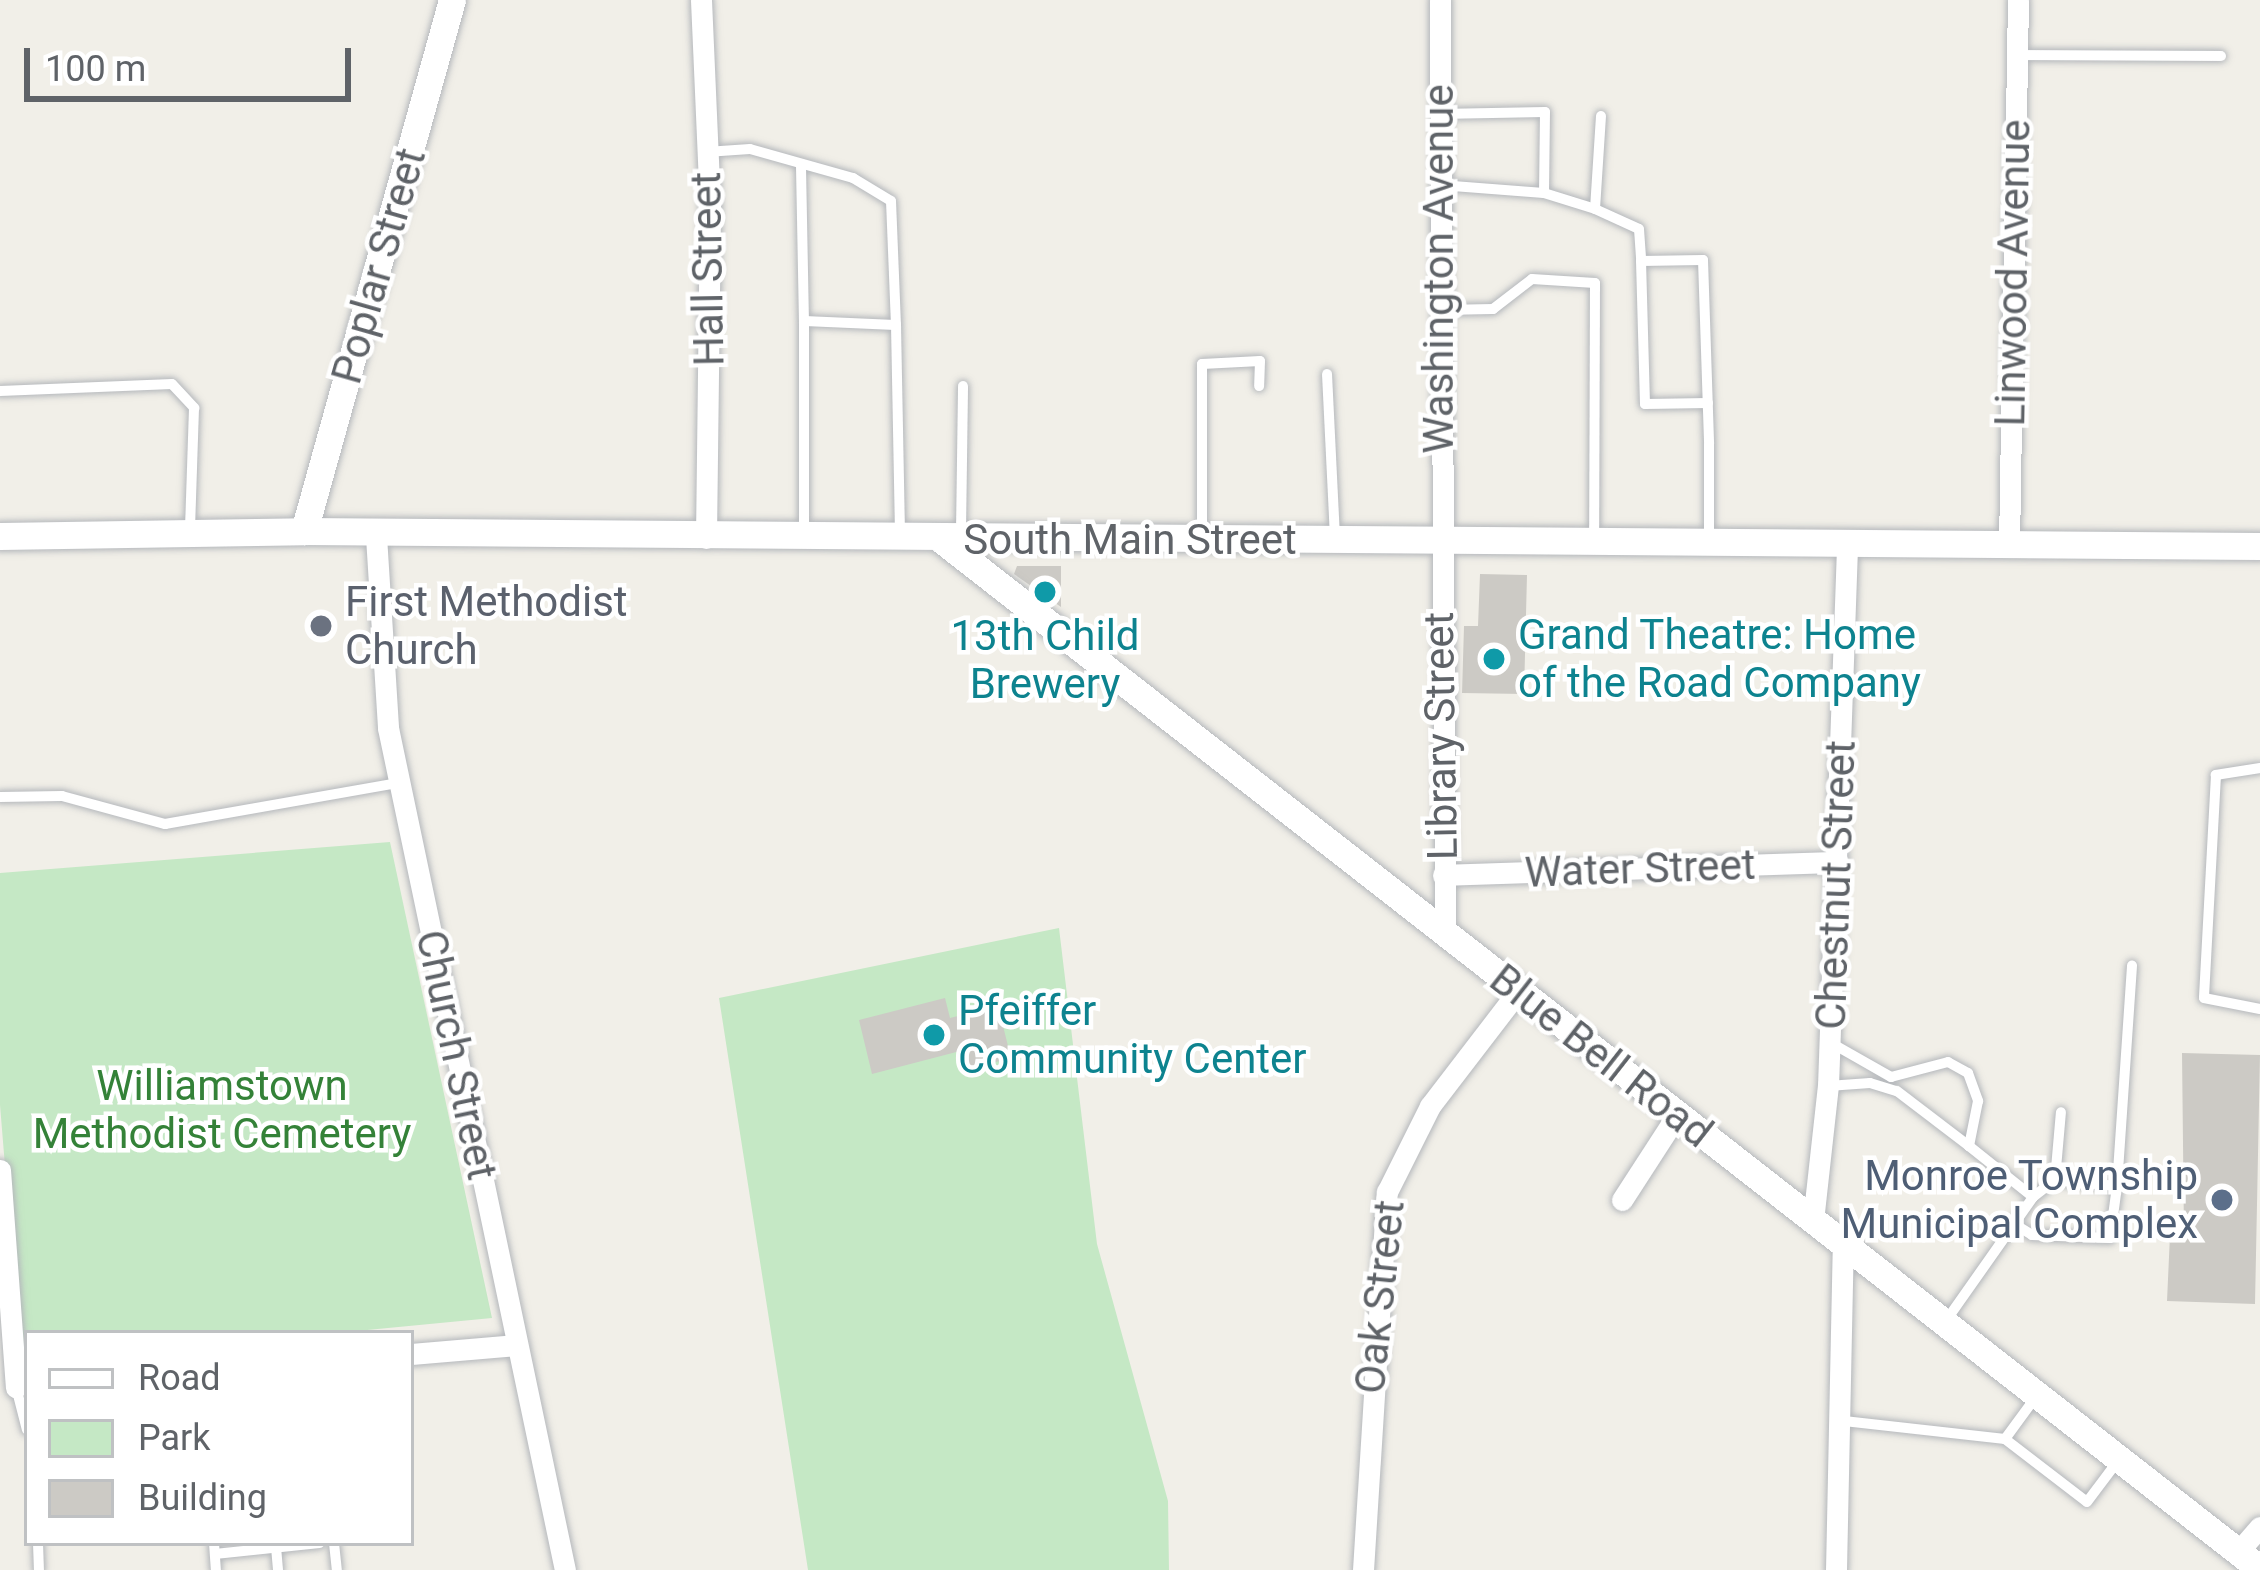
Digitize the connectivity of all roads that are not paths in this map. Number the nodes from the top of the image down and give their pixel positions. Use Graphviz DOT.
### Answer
graph roads {
  1 [pos="452,0"];
  2 [pos="701,0"];
  3 [pos="1440,0"];
  4 [pos="2018,0"];
  5 [pos="2017,55"];
  6 [pos="2222,56"];
  7 [pos="1439,114"];
  8 [pos="1601,116"];
  9 [pos="706,152"];
  10 [pos="801,166"];
  11 [pos="1439,184"];
  12 [pos="1544,194"];
  13 [pos="1595,209"];
  14 [pos="1641,261"];
  15 [pos="1438,310"];
  16 [pos="804,322"];
  17 [pos="896,325"];
  18 [pos="1328,374"];
  19 [pos="963,386"];
  20 [pos="1259,386"];
  21 [pos="0,391"];
  22 [pos="1708,403"];
  23 [pos="304,532"];
  24 [pos="190,533"];
  25 [pos="0,536"];
  26 [pos="376,536"];
  27 [pos="706,538"];
  28 [pos="1335,538"];
  29 [pos="1438,538"];
  30 [pos="804,539"];
  31 [pos="1202,539"];
  32 [pos="900,541"];
  33 [pos="952,541"];
  34 [pos="1594,541"];
  35 [pos="1709,544"];
  36 [pos="2008,546"];
  37 [pos="2260,546"];
  38 [pos="1847,547"];
  39 [pos="2260,768"];
  40 [pos="398,783"];
  41 [pos="0,797"];
  42 [pos="1838,862"];
  43 [pos="1443,875"];
  44 [pos="1445,934"];
  45 [pos="2132,966"];
  46 [pos="1519,990"];
  47 [pos="2260,1010"];
  48 [pos="1830,1042"];
  49 [pos="1828,1086"];
  50 [pos="2061,1112"];
  51 [pos="1677,1115"];
  52 [pos="1969,1146"];
  53 [pos="0,1170"];
  54 [pos="2055,1180"];
  55 [pos="2117,1186"];
  56 [pos="2033,1197"];
  57 [pos="1622,1200"];
  58 [pos="1813,1221"];
  59 [pos="2016,1225"];
  60 [pos="1843,1246"];
  61 [pos="1944,1324"];
  62 [pos="517,1345"];
  63 [pos="414,1354"];
  64 [pos="14,1387"];
  65 [pos="2036,1396"];
  66 [pos="24,1420"];
  67 [pos="1844,1421"];
  68 [pos="2005,1439"];
  69 [pos="2119,1460"];
  70 [pos="2260,1527"];
  71 [pos="287,1546"];
  72 [pos="276,1547"];
  73 [pos="214,1548"];
  74 [pos="2249,1561"];
  75 [pos="216,1570"];
  76 [pos="278,1570"];
  77 [pos="565,1570"];
  78 [pos="1363,1570"];
  79 [pos="1836,1570"];
  1 -- 23 [label="street, Poplar Street"];
  2 -- 9 [label="street, Hall Street"];
  3 -- 7 [label="street, Washington Avenue"];
  4 -- 5 [label="street, Linwood Avenue"];
  5 -- 6 [label="lane"];
  5 -- 36 [label="street, Linwood Avenue"];
  7 -- 11 [label="street, Washington Avenue"];
  7 -- 12 [label="lane"];
  8 -- 13 [label="lane"];
  9 -- 10 [label="lane"];
  9 -- 27 [label="street, Hall Street"];
  10 -- 16 [label="lane"];
  10 -- 17 [label="lane"];
  11 -- 12 [label="lane"];
  11 -- 15 [label="street, Washington Avenue"];
  12 -- 13 [label="lane"];
  13 -- 14 [label="lane"];
  14 -- 22 [label="lane"];
  14 -- 22 [label="lane"];
  15 -- 29 [label="street, Washington Avenue"];
  15 -- 34 [label="lane"];
  16 -- 17 [label="lane"];
  16 -- 30 [label="lane"];
  17 -- 32 [label="lane"];
  18 -- 28 [label="lane"];
  19 -- 33 [label="lane"];
  20 -- 31 [label="lane"];
  21 -- 24 [label="lane"];
  22 -- 35 [label="lane"];
  23 -- 24 [label="street, South Main Street"];
  23 -- 26 [label="street, South Main Street"];
  24 -- 25 [label="street, South Main Street"];
  26 -- 27 [label="street, South Main Street"];
  26 -- 40 [label="street, Church Street"];
  27 -- 30 [label="street, South Main Street"];
  28 -- 29 [label="street, South Main Street"];
  28 -- 31 [label="street, South Main Street"];
  29 -- 34 [label="street, South Main Street"];
  29 -- 43 [label="street, Library Street"];
  30 -- 32 [label="street, South Main Street"];
  31 -- 33 [label="street, South Main Street"];
  32 -- 33 [label="street, South Main Street"];
  33 -- 44 [label="street, Blue Bell Road"];
  34 -- 35 [label="street, South Main Street"];
  35 -- 38 [label="street, South Main Street"];
  36 -- 37 [label="street, South Main Street"];
  36 -- 38 [label="street, South Main Street"];
  38 -- 42 [label="street, Chestnut Street"];
  39 -- 47 [label="lane"];
  40 -- 41 [label="lane"];
  40 -- 62 [label="street, Church Street"];
  42 -- 43 [label="street, Water Street"];
  42 -- 48 [label="street, Chestnut Street"];
  43 -- 44 [label="street, Library Street"];
  44 -- 46 [label="street, Blue Bell Road"];
  45 -- 55 [label="lane"];
  46 -- 51 [label="street, Blue Bell Road"];
  46 -- 78 [label="street, Oak Street"];
  48 -- 49 [label="street, Chestnut Street"];
  48 -- 52 [label="lane"];
  49 -- 52 [label="lane"];
  49 -- 58 [label="street, Chestnut Street"];
  50 -- 54 [label="lane"];
  51 -- 57 [label="street"];
  51 -- 58 [label="street, Blue Bell Road"];
  52 -- 56 [label="lane"];
  53 -- 64 [label="street"];
  54 -- 55 [label="lane"];
  54 -- 56 [label="lane"];
  55 -- 59 [label="lane"];
  56 -- 59 [label="lane"];
  58 -- 60 [label="street, Blue Bell Road"];
  59 -- 61 [label="lane"];
  60 -- 61 [label="street, Blue Bell Road"];
  60 -- 67 [label="street"];
  61 -- 65 [label="street, Blue Bell Road"];
  62 -- 63 [label="street"];
  62 -- 77 [label="street, Church Street"];
  64 -- 66 [label="lane"];
  65 -- 68 [label="lane"];
  65 -- 69 [label="street, Blue Bell Road"];
  67 -- 68 [label="lane"];
  67 -- 79 [label="street"];
  68 -- 69 [label="lane"];
  69 -- 74 [label="street, Blue Bell Road"];
  70 -- 74 [label="street"];
  71 -- 72 [label="lane"];
  72 -- 73 [label="lane"];
  72 -- 76 [label="lane"];
  73 -- 75 [label="lane"];
}
